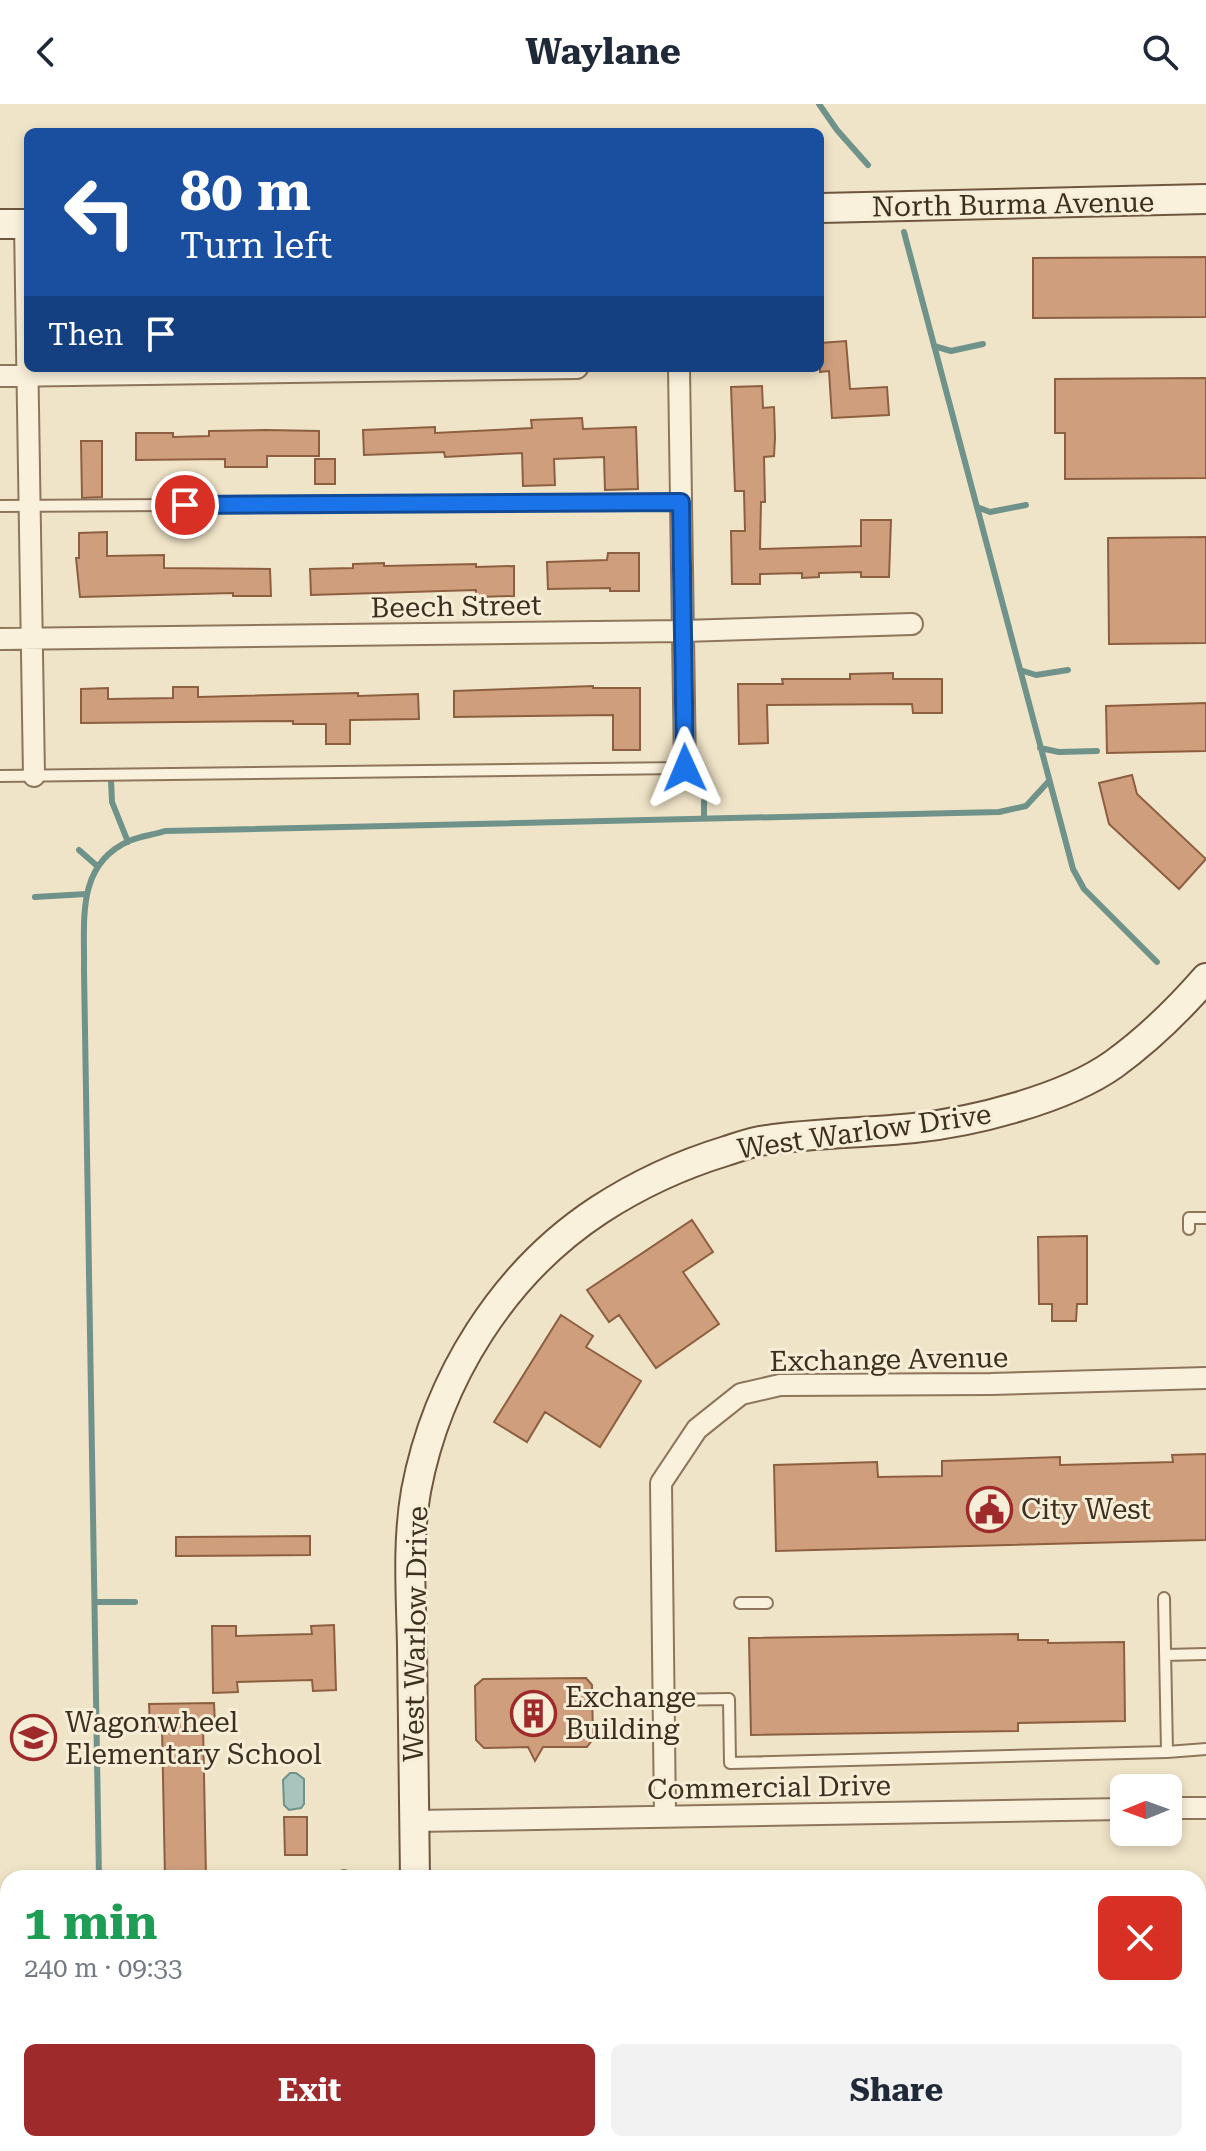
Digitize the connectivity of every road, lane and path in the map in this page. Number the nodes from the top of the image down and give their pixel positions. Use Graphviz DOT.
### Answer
graph roads {
  1 [pos="1206,199"];
  2 [pos="824,208"];
  3 [pos="18,224"];
  4 [pos="24,315"];
  5 [pos="28,372"];
  6 [pos="302,372"];
  7 [pos="679,372"];
  8 [pos="0,376"];
  9 [pos="28,376"];
  10 [pos="681,502"];
  11 [pos="30,505"];
  12 [pos="0,506"];
  13 [pos="912,624"];
  14 [pos="683,631"];
  15 [pos="0,639"];
  16 [pos="32,639"];
  17 [pos="685,768"];
  18 [pos="0,776"];
  19 [pos="34,776"];
  20 [pos="1206,978"];
  21 [pos="1206,1218"];
  22 [pos="1189,1229"];
  23 [pos="1206,1378"];
  24 [pos="1164,1598"];
  25 [pos="740,1603"];
  26 [pos="767,1603"];
  27 [pos="1206,1654"];
  28 [pos="1165,1655"];
  29 [pos="663,1700"];
  30 [pos="1206,1749"];
  31 [pos="1167,1752"];
  32 [pos="1182,1808"];
  33 [pos="1206,1808"];
  34 [pos="1110,1809"];
  35 [pos="665,1816"];
  36 [pos="414,1821"];
  37 [pos="415,1870"];
  1 -- 2 [label="street, North Burma Avenue"];
  3 -- 4 [label="street"];
  5 -- 9 [label="street"];
  6 -- 9 [label="street"];
  7 -- 10 [label="street"];
  8 -- 9 [label="street"];
  9 -- 11 [label="street"];
  10 -- 11 [label="lane"];
  10 -- 14 [label="street"];
  11 -- 12 [label="lane"];
  11 -- 16 [label="street"];
  13 -- 14 [label="street, Beech Street"];
  14 -- 16 [label="street, Beech Street"];
  14 -- 17 [label="street"];
  15 -- 16 [label="street, Beech Street"];
  16 -- 19 [label="street"];
  17 -- 19 [label="lane"];
  18 -- 19 [label="lane"];
  20 -- 36 [label="street, West Warlow Drive"];
  21 -- 22 [label="lane"];
  23 -- 29 [label="street, Exchange Avenue"];
  24 -- 28 [label="lane"];
  25 -- 26 [label="lane"];
  27 -- 28 [label="lane"];
  28 -- 31 [label="lane"];
  29 -- 31 [label="lane"];
  29 -- 35 [label="street, Exchange Avenue"];
  30 -- 31 [label="lane"];
  32 -- 33 [label="street"];
  34 -- 35 [label="street, Commercial Drive"];
  35 -- 36 [label="street, Commercial Drive"];
  36 -- 37 [label="street, West Warlow Drive"];
}
